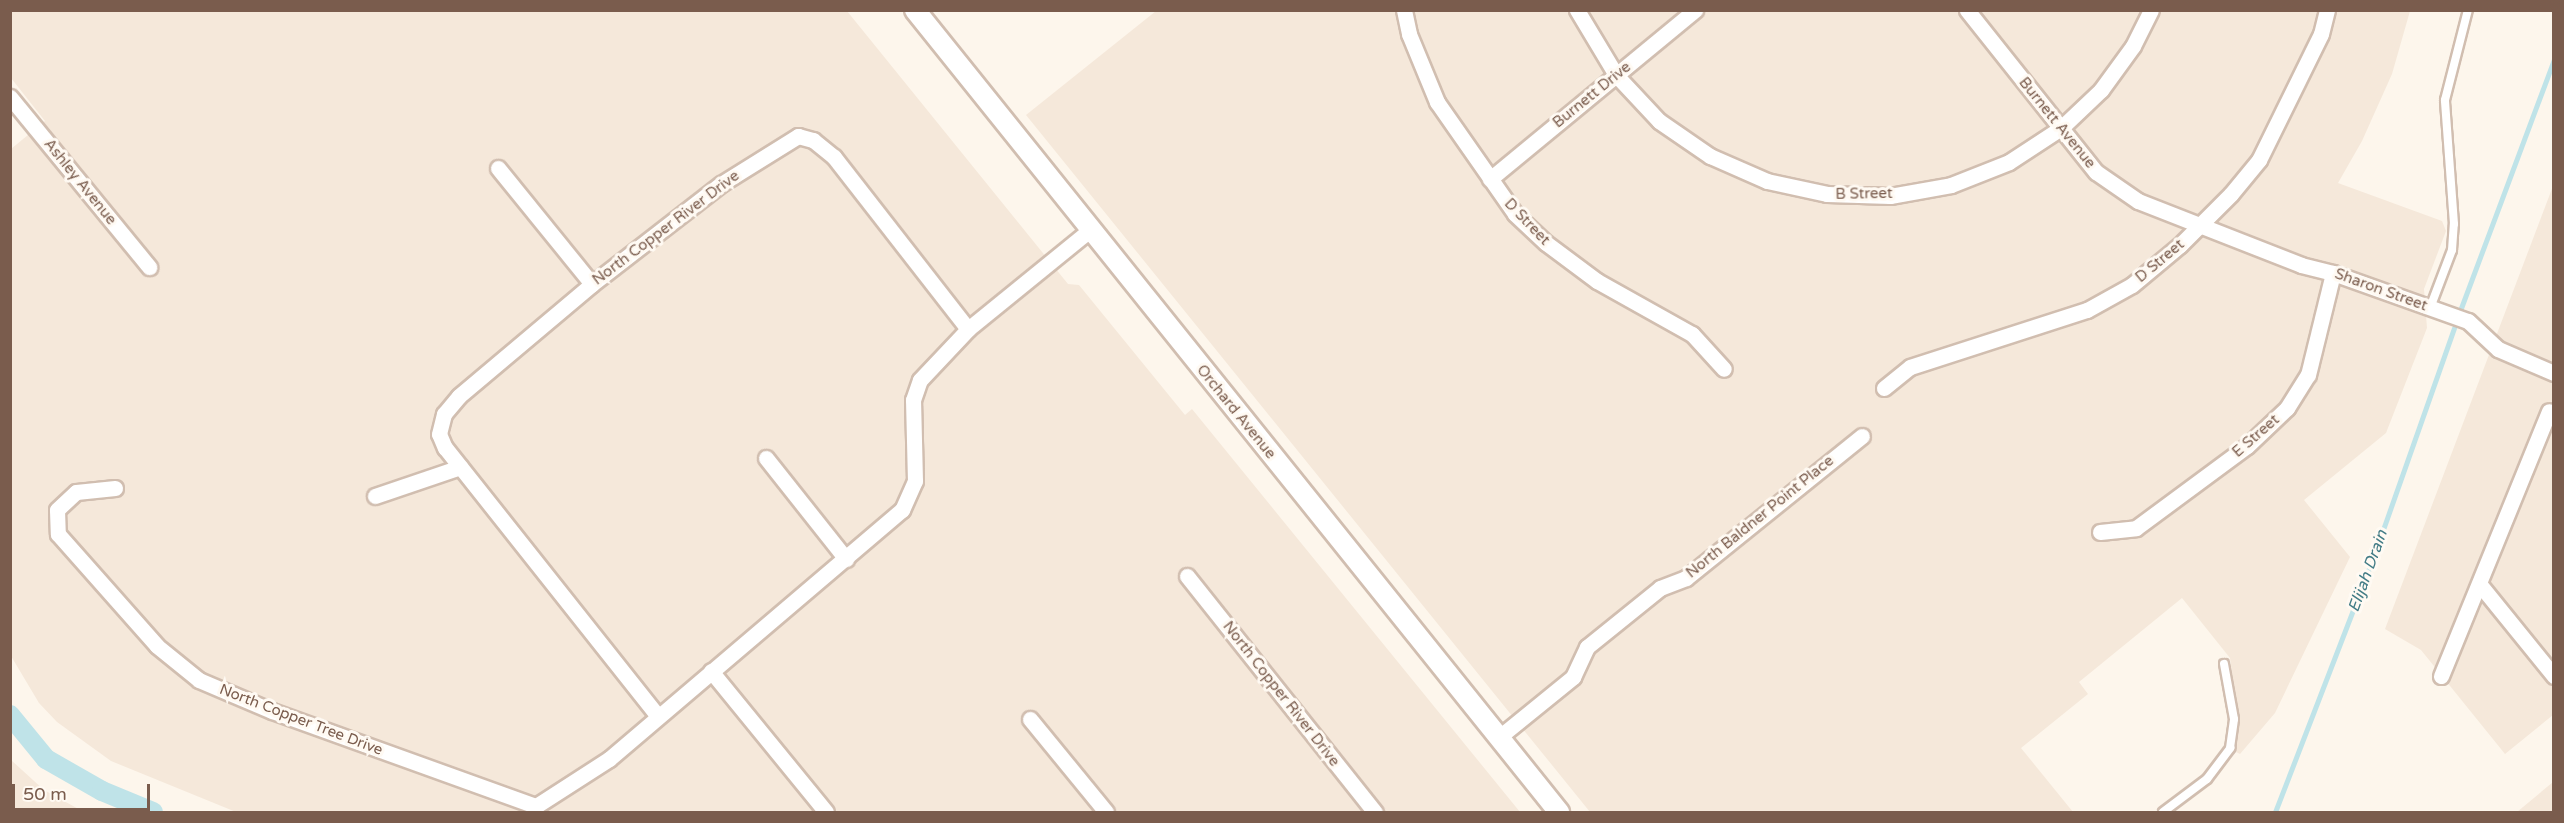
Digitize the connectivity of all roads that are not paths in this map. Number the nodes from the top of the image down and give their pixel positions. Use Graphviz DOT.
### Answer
graph roads {
  1 [pos="915,10"];
  2 [pos="1404,10"];
  3 [pos="1577,10"];
  4 [pos="1695,10"];
  5 [pos="1966,10"];
  6 [pos="2151,10"];
  7 [pos="2327,10"];
  8 [pos="2468,10"];
  9 [pos="1616,75"];
  10 [pos="10,97"];
  11 [pos="2061,128"];
  12 [pos="498,168"];
  13 [pos="1490,179"];
  14 [pos="2200,225"];
  15 [pos="1090,230"];
  16 [pos="149,267"];
  17 [pos="2333,273"];
  18 [pos="592,284"];
  19 [pos="2430,308"];
  20 [pos="968,329"];
  21 [pos="1724,369"];
  22 [pos="2553,373"];
  23 [pos="1884,388"];
  24 [pos="2552,408"];
  25 [pos="1862,435"];
  26 [pos="766,458"];
  27 [pos="460,467"];
  28 [pos="115,488"];
  29 [pos="375,496"];
  30 [pos="2100,532"];
  31 [pos="846,559"];
  32 [pos="1187,576"];
  33 [pos="2481,586"];
  34 [pos="2224,664"];
  35 [pos="711,671"];
  36 [pos="2442,676"];
  37 [pos="2553,676"];
  38 [pos="657,715"];
  39 [pos="1030,719"];
  40 [pos="1498,738"];
  41 [pos="826,813"];
  42 [pos="1106,813"];
  43 [pos="1375,813"];
  44 [pos="1559,813"];
  45 [pos="2163,813"];
  1 -- 15 [label="street, Orchard Avenue"];
  2 -- 13 [label="street, D Street"];
  3 -- 9 [label="street, B Street"];
  4 -- 9 [label="street, Burnett Drive"];
  5 -- 11 [label="street, Burnett Avenue"];
  6 -- 11 [label="street, B Street"];
  7 -- 14 [label="street, D Street"];
  8 -- 19 [label="lane"];
  9 -- 11 [label="street, B Street"];
  9 -- 13 [label="street, Burnett Drive"];
  10 -- 16 [label="street, Ashley Avenue"];
  11 -- 14 [label="street, Burnett Avenue"];
  12 -- 18 [label="street"];
  13 -- 21 [label="street, D Street"];
  14 -- 17 [label="street, Sharon Street"];
  14 -- 23 [label="street, D Street"];
  15 -- 20 [label="street, North Copper Tree Drive"];
  15 -- 40 [label="street, Orchard Avenue"];
  17 -- 19 [label="street, Sharon Street"];
  17 -- 30 [label="street, E Street"];
  18 -- 20 [label="street, North Copper River Drive"];
  18 -- 27 [label="street, North Copper River Drive"];
  19 -- 22 [label="street, Sharon Street"];
  20 -- 31 [label="street, North Copper Tree Drive"];
  24 -- 33 [label="street"];
  25 -- 40 [label="street, North Baldner Point Place"];
  26 -- 31 [label="street"];
  27 -- 29 [label="street"];
  27 -- 38 [label="street"];
  28 -- 38 [label="street, North Copper Tree Drive"];
  31 -- 35 [label="street, North Copper Tree Drive"];
  32 -- 43 [label="street, North Copper River Drive"];
  33 -- 36 [label="street"];
  33 -- 37 [label="street"];
  34 -- 45 [label="lane"];
  35 -- 38 [label="street, North Copper Tree Drive"];
  35 -- 41 [label="street"];
  39 -- 42 [label="street"];
  40 -- 44 [label="street, Orchard Avenue"];
}
